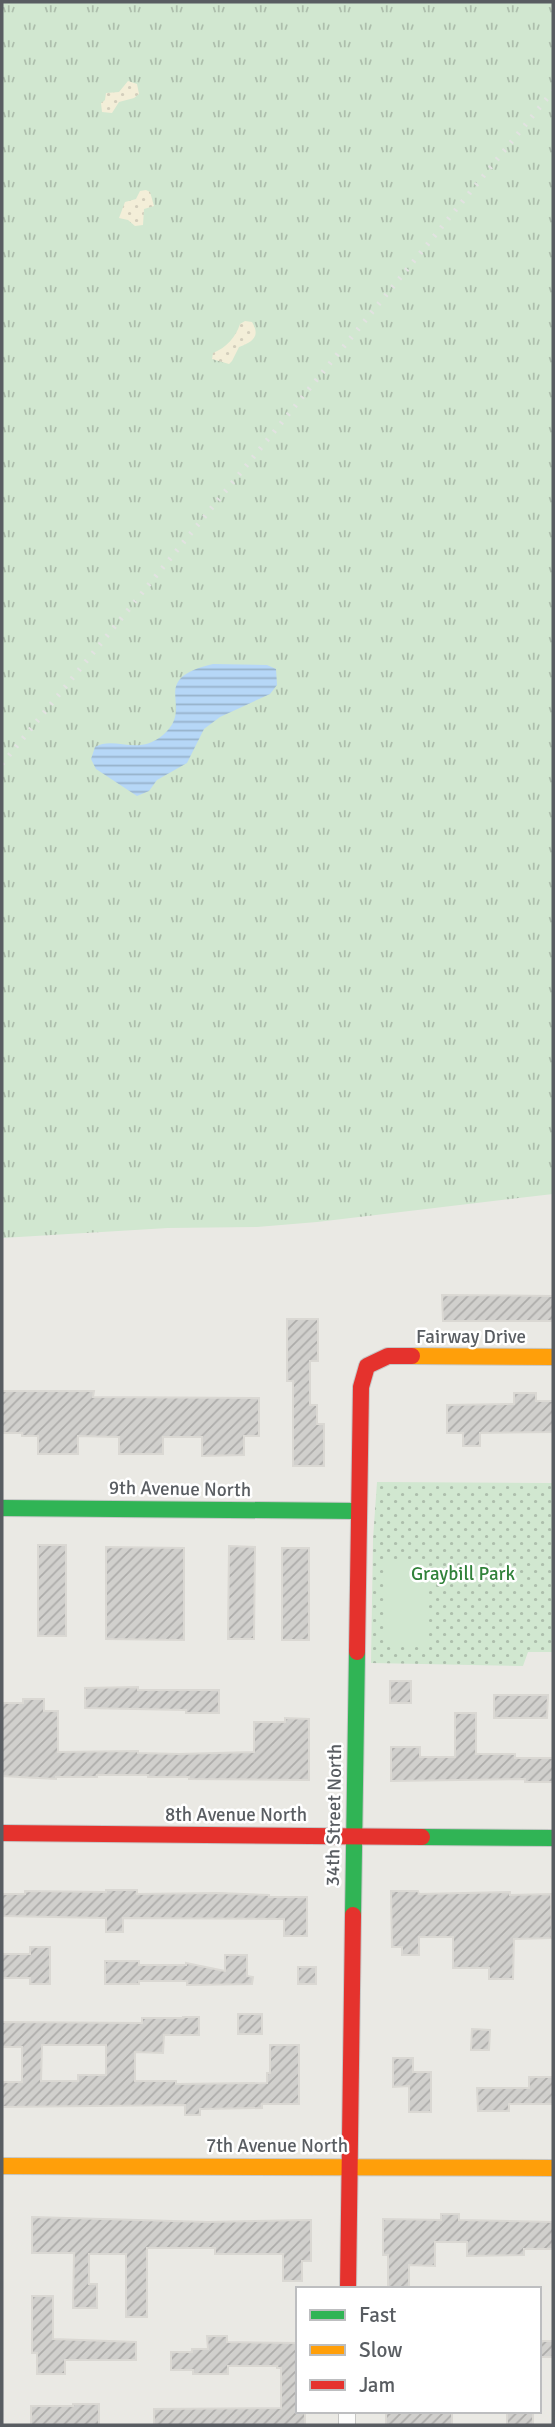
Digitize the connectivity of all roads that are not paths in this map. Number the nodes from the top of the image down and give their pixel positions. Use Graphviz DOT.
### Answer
graph roads {
  1 [pos="388,1356"];
  2 [pos="553,1357"];
  3 [pos="2,1508"];
  4 [pos="358,1511"];
  5 [pos="2,1833"];
  6 [pos="353,1836"];
  7 [pos="553,1838"];
  8 [pos="2,2166"];
  9 [pos="349,2166"];
  10 [pos="553,2168"];
  11 [pos="348,2287"];
  1 -- 2 [label="street, Fairway Drive"];
  1 -- 4 [label="street, 34th Street North"];
  3 -- 4 [label="street, 9th Avenue North"];
  4 -- 6 [label="street, 34th Street North"];
  5 -- 6 [label="street, 8th Avenue North"];
  6 -- 7 [label="street, 8th Avenue North"];
  6 -- 9 [label="street, 34th Street North"];
  8 -- 9 [label="street, 7th Avenue North"];
  9 -- 10 [label="street, 7th Avenue North"];
  9 -- 11 [label="street, 34th Street North"];
}
